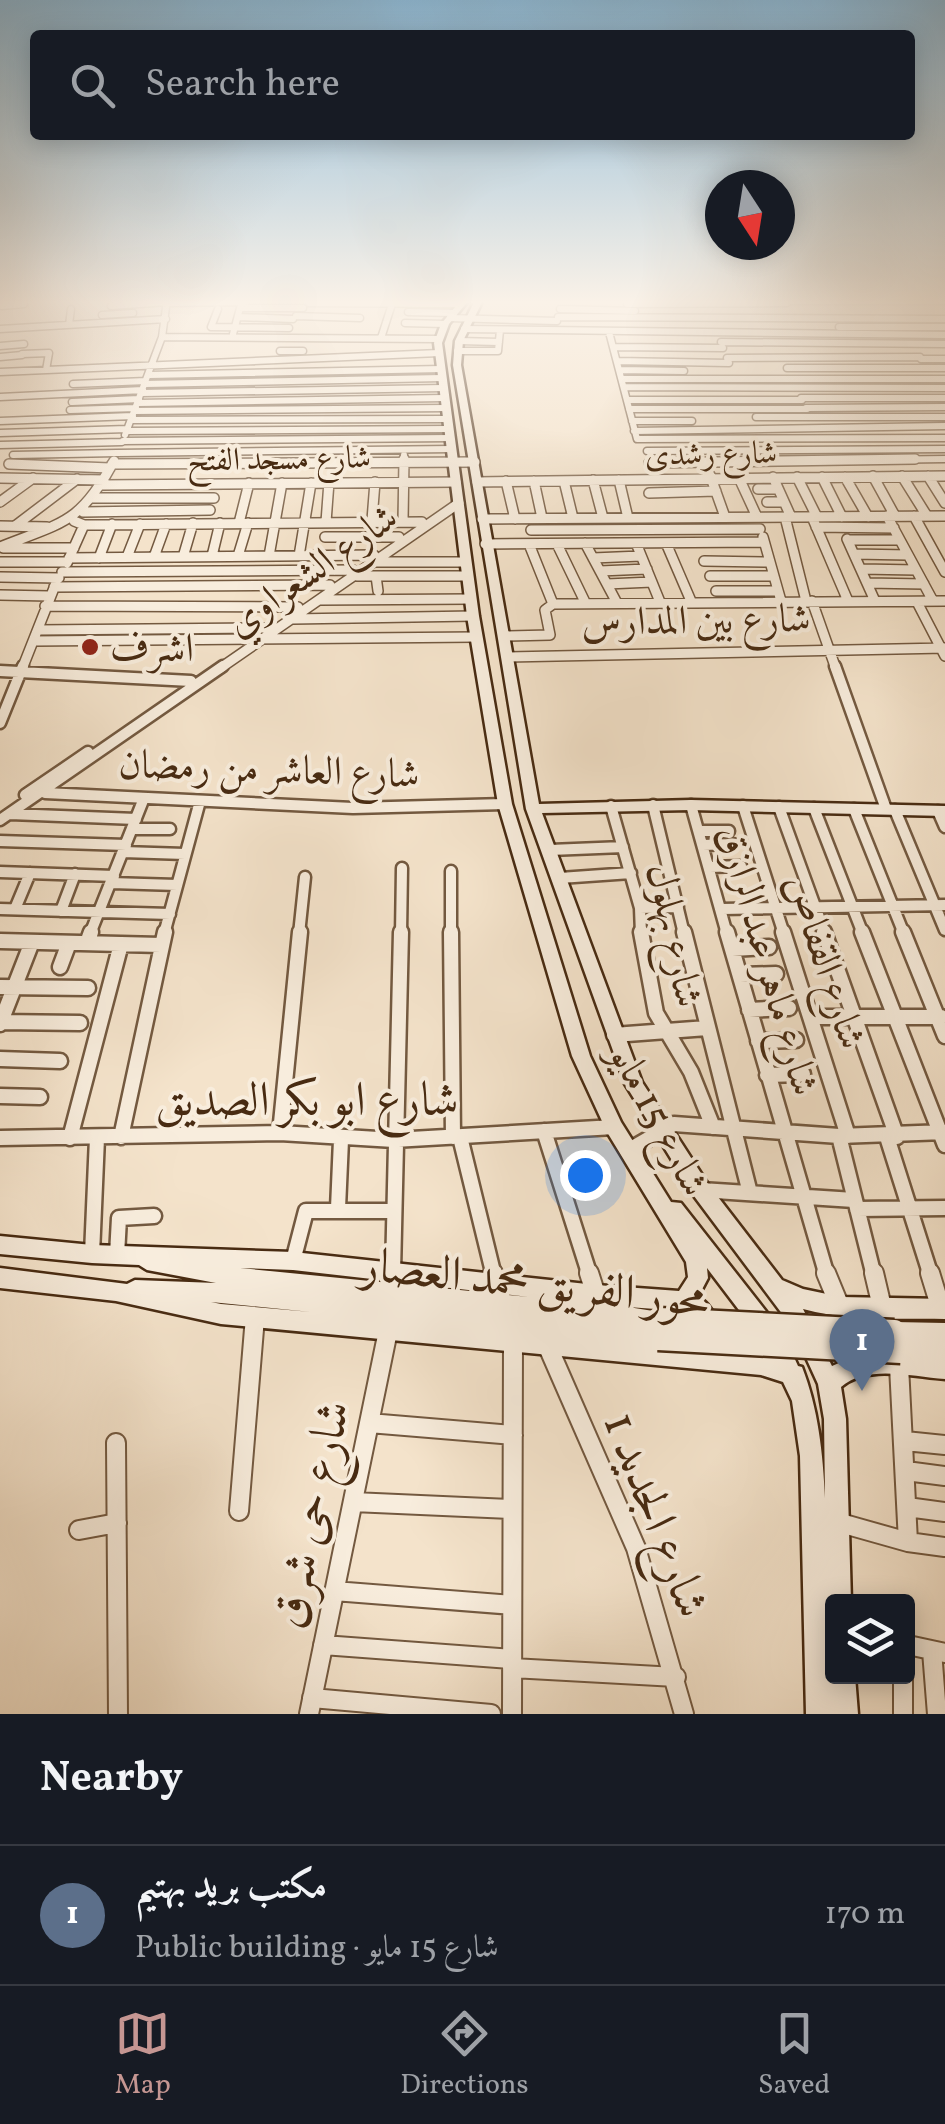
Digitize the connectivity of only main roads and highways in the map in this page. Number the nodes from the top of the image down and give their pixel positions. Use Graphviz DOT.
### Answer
graph roads {
  1 [pos="452,380"];
  2 [pos="455,380"];
  3 [pos="488,566"];
  4 [pos="468,577"];
  5 [pos="492,581"];
  6 [pos="533,809"];
  7 [pos="942,811"];
  8 [pos="628,1150"];
  9 [pos="0,1244"];
  10 [pos="124,1256"];
  11 [pos="0,1278"];
  12 [pos="774,1286"];
  13 [pos="116,1291"];
  14 [pos="685,1300"];
  15 [pos="840,1307"];
  16 [pos="943,1309"];
  17 [pos="945,1333"];
  18 [pos="945,1353"];
  19 [pos="688,1356"];
  20 [pos="860,1365"];
  21 [pos="945,1368"];
  22 [pos="794,1375"];
  23 [pos="829,1383"];
  24 [pos="839,1594"];
  25 [pos="843,1684"];
  26 [pos="819,1714"];
  27 [pos="845,1714"];
  1 -- 4 [label="main road, شارع 15 مايو"];
  2 -- 3 [label="main road, شارع 15 مايو"];
  3 -- 4 [label="main road"];
  3 -- 5 [label="main road, شارع 15 مايو"];
  4 -- 5 [label="main road"];
  4 -- 8 [label="main road, شارع 15 مايو"];
  5 -- 6 [label="main road, شارع 15 مايو"];
  6 -- 7 [label="main road"];
  6 -- 12 [label="main road, شارع 15 مايو"];
  8 -- 14 [label="main road, شارع 15 مايو"];
  8 -- 22 [label="main road"];
  9 -- 10 [label="main road"];
  10 -- 14 [label="main road"];
  10 -- 17 [label="main road, محور الفريق محمد العصار, bridge"];
  11 -- 13 [label="main road"];
  12 -- 15 [label="main road"];
  12 -- 23 [label="main road, شارع 15 مايو"];
  13 -- 18 [label="main road, محور الفريق محمد العصار, bridge"];
  13 -- 19 [label="main road"];
  14 -- 19 [label="main road"];
  15 -- 16 [label="main road"];
  15 -- 20 [label="main road"];
  19 -- 22 [label="main road"];
  20 -- 21 [label="main road"];
  20 -- 23 [label="main road"];
  22 -- 26 [label="main road"];
  23 -- 24 [label="main road, شارع 15 مايو"];
  25 -- 27 [label="main road"];
}
